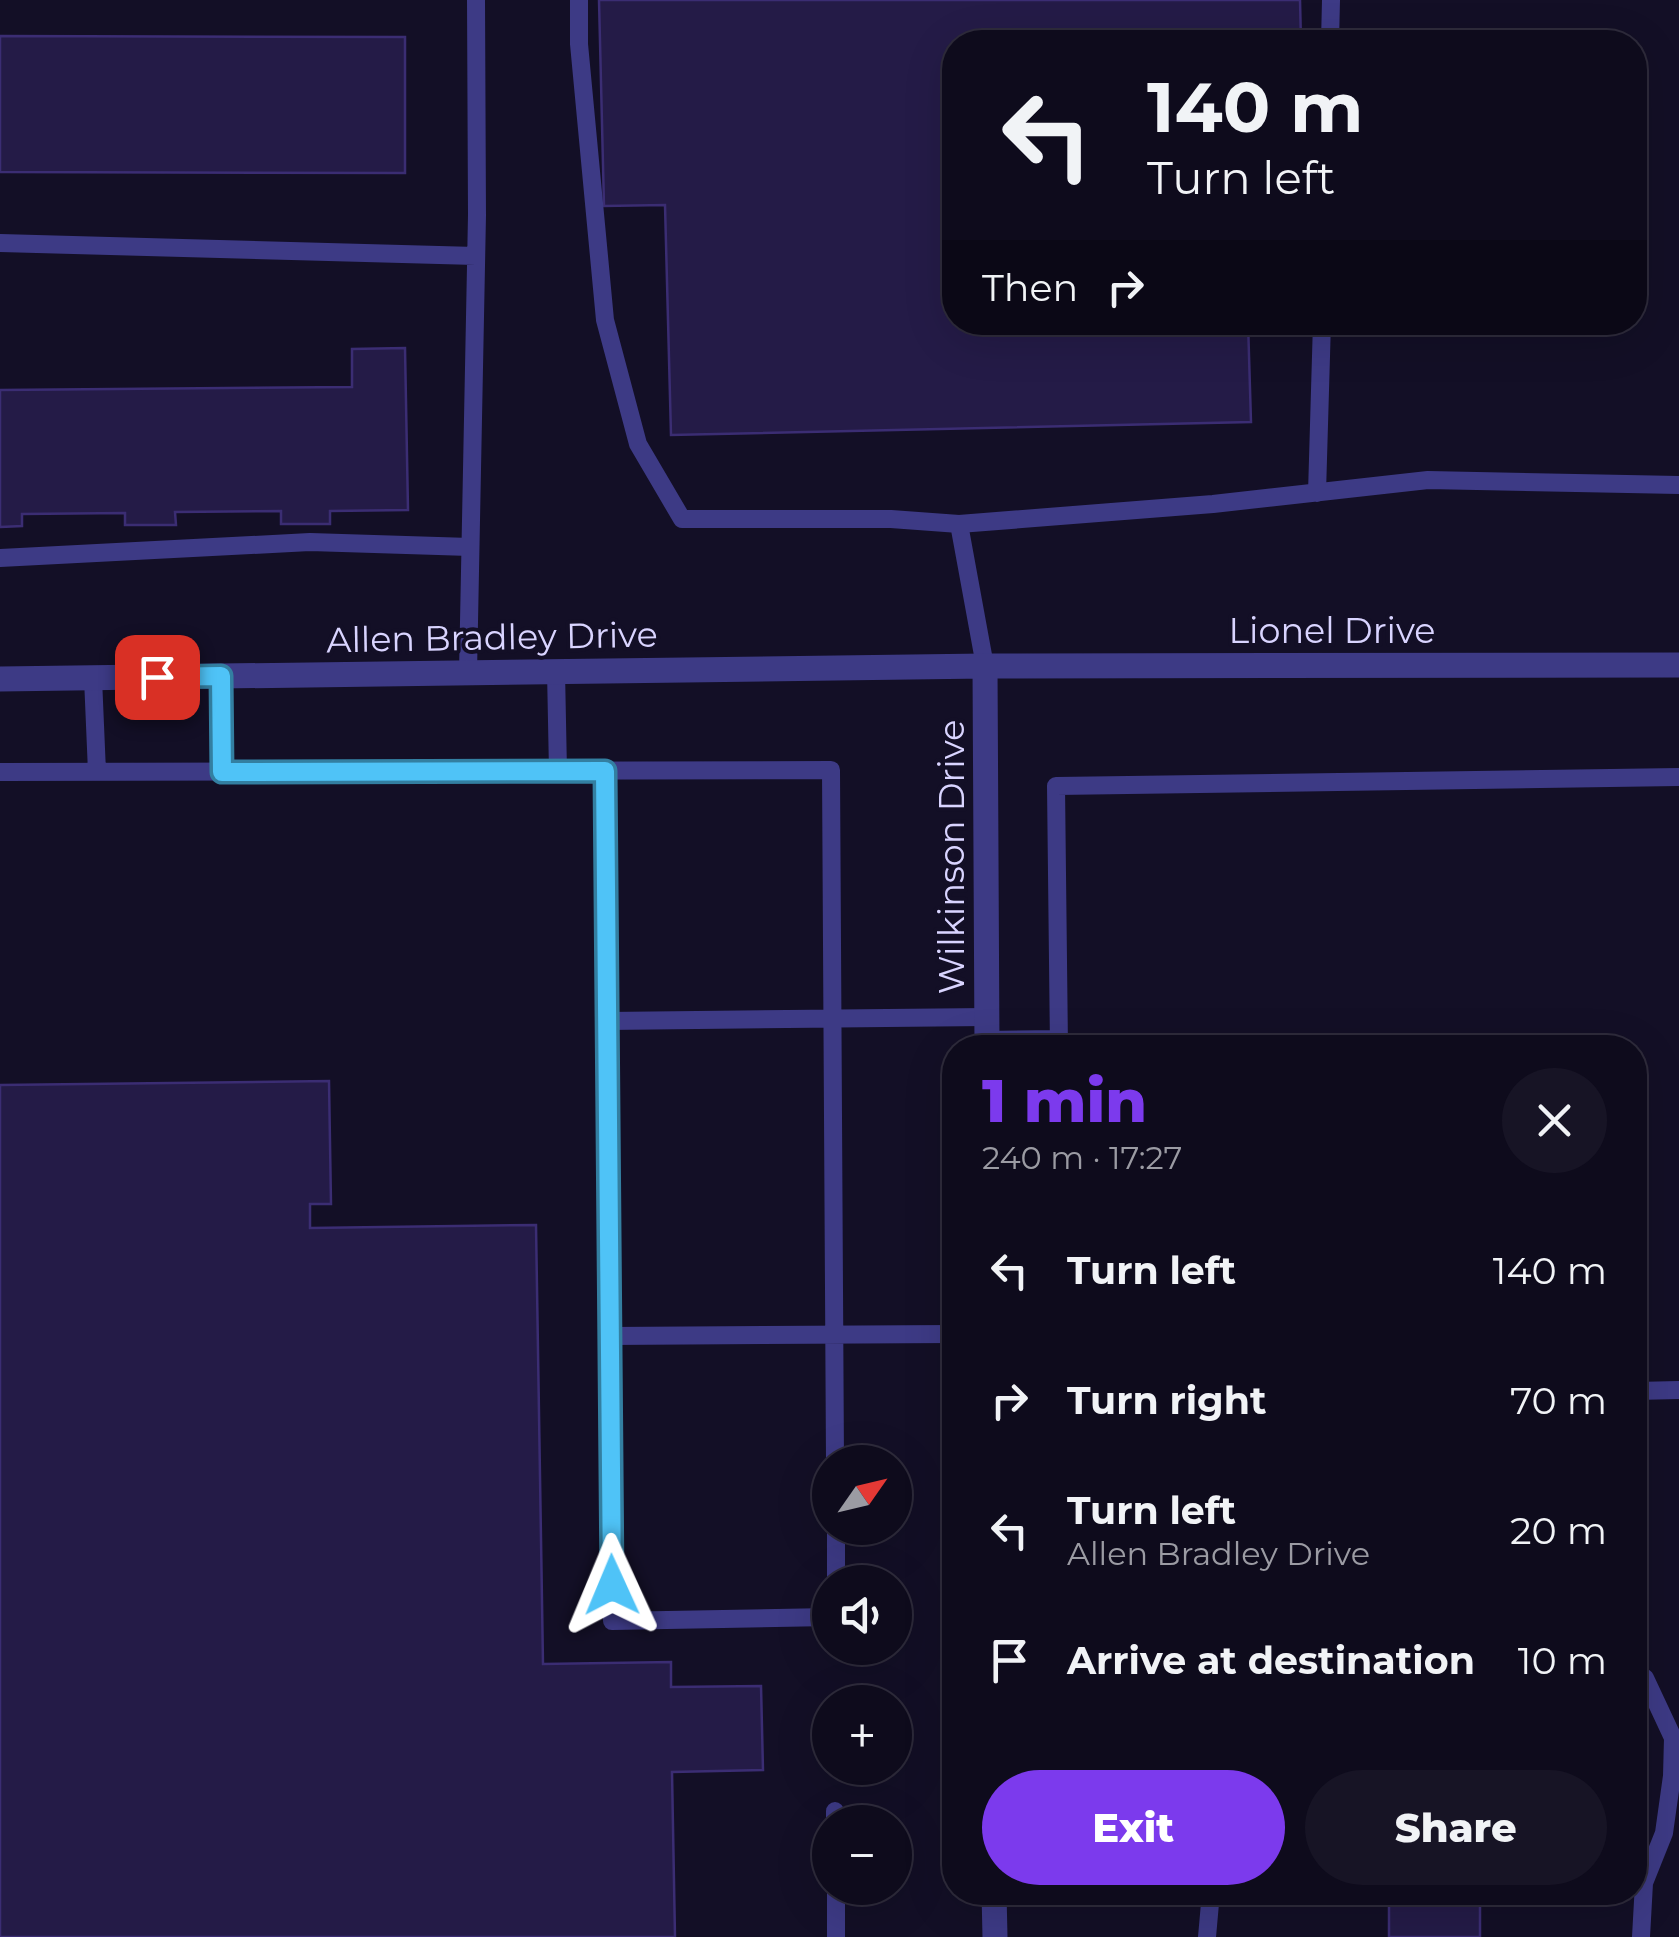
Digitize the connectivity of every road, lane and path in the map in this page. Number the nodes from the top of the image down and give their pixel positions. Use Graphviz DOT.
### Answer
graph roads {
  1 [pos="476,0"];
  2 [pos="579,0"];
  3 [pos="1331,0"];
  4 [pos="1330,30"];
  5 [pos="0,244"];
  6 [pos="476,256"];
  7 [pos="1322,335"];
  8 [pos="1679,485"];
  9 [pos="1317,493"];
  10 [pos="959,524"];
  11 [pos="470,547"];
  12 [pos="0,558"];
  13 [pos="1679,665"];
  14 [pos="985,666"];
  15 [pos="556,671"];
  16 [pos="468,672"];
  17 [pos="221,676"];
  18 [pos="93,678"];
  19 [pos="0,679"];
  20 [pos="558,770"];
  21 [pos="605,771"];
  22 [pos="0,772"];
  23 [pos="97,772"];
  24 [pos="222,772"];
  25 [pos="1679,777"];
  26 [pos="833,1018"];
  27 [pos="607,1021"];
  28 [pos="987,1035"];
  29 [pos="1059,1035"];
  30 [pos="942,1334"];
  31 [pos="835,1335"];
  32 [pos="610,1336"];
  33 [pos="1679,1390"];
  34 [pos="1647,1391"];
  35 [pos="836,1445"];
  36 [pos="812,1618"];
  37 [pos="1647,1684"];
  38 [pos="1647,1876"];
  39 [pos="836,1905"];
  40 [pos="994,1905"];
  41 [pos="1210,1905"];
  42 [pos="1643,1905"];
  43 [pos="836,1937"];
  44 [pos="995,1937"];
  45 [pos="1207,1937"];
  46 [pos="1641,1937"];
  1 -- 6 [label="lane"];
  2 -- 10 [label="lane"];
  3 -- 4 [label="lane"];
  5 -- 6 [label="lane"];
  6 -- 11 [label="lane"];
  7 -- 9 [label="lane"];
  8 -- 9 [label="lane"];
  9 -- 10 [label="lane"];
  10 -- 14 [label="lane"];
  11 -- 12 [label="lane"];
  11 -- 16 [label="lane"];
  13 -- 14 [label="street, Lionel Drive"];
  14 -- 15 [label="street, Allen Bradley Drive"];
  14 -- 28 [label="street, Wilkinson Drive"];
  15 -- 16 [label="street, Allen Bradley Drive"];
  15 -- 20 [label="lane"];
  16 -- 17 [label="street, Allen Bradley Drive"];
  17 -- 18 [label="street, Allen Bradley Drive"];
  17 -- 24 [label="lane"];
  18 -- 19 [label="street, Allen Bradley Drive"];
  18 -- 23 [label="lane"];
  20 -- 21 [label="lane"];
  20 -- 24 [label="lane"];
  21 -- 26 [label="lane"];
  21 -- 27 [label="lane"];
  22 -- 23 [label="lane"];
  23 -- 24 [label="lane"];
  25 -- 29 [label="lane"];
  26 -- 27 [label="lane"];
  26 -- 28 [label="lane"];
  26 -- 31 [label="lane"];
  27 -- 32 [label="lane"];
  30 -- 31 [label="lane"];
  31 -- 32 [label="lane"];
  31 -- 35 [label="lane"];
  32 -- 36 [label="lane"];
  33 -- 34 [label="lane"];
  37 -- 38 [label="lane"];
  39 -- 43 [label="lane"];
  40 -- 44 [label="street"];
  41 -- 45 [label="lane"];
  42 -- 46 [label="lane"];
}
